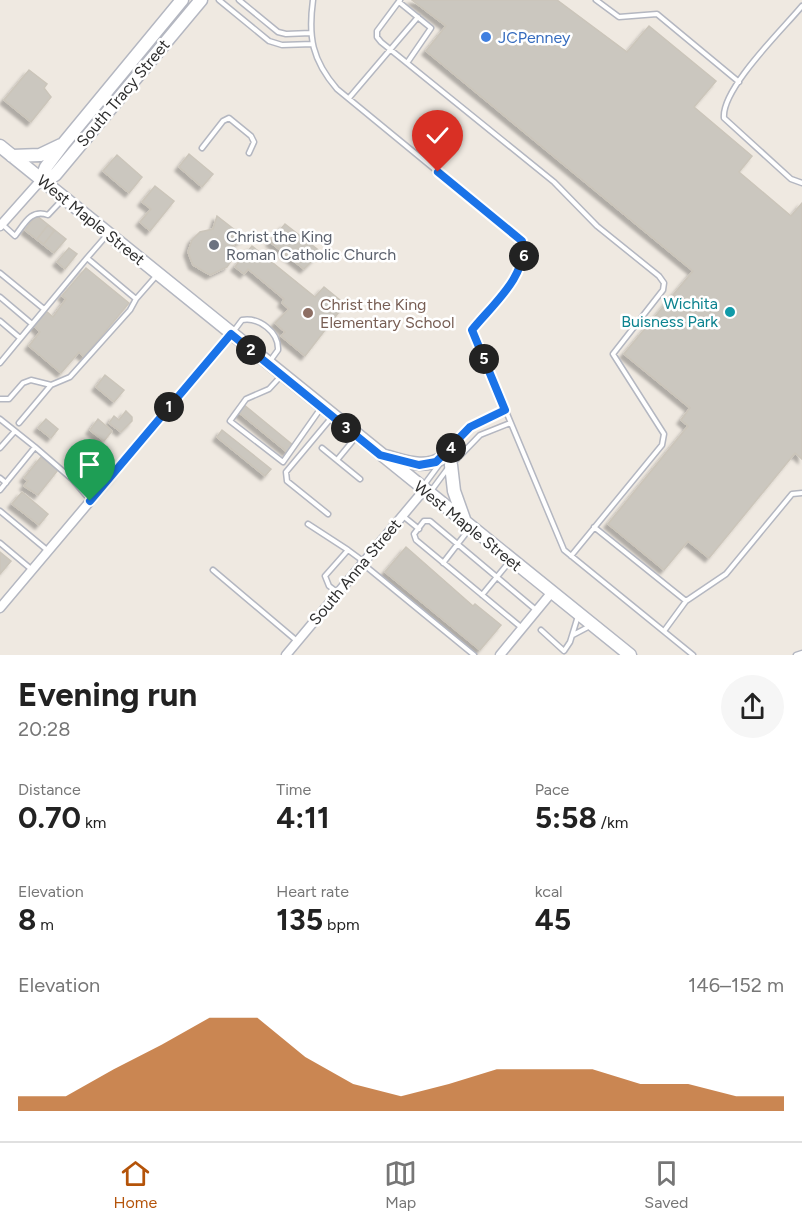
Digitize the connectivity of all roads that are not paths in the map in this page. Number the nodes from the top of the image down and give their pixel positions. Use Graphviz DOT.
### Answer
graph roads {
  1 [pos="182,0"];
  2 [pos="201,0"];
  3 [pos="219,0"];
  4 [pos="239,0"];
  5 [pos="313,0"];
  6 [pos="596,0"];
  7 [pos="400,1"];
  8 [pos="802,6"];
  9 [pos="418,17"];
  10 [pos="311,33"];
  11 [pos="313,44"];
  12 [pos="389,48"];
  13 [pos="407,63"];
  14 [pos="739,82"];
  15 [pos="349,98"];
  16 [pos="64,143"];
  17 [pos="0,146"];
  18 [pos="202,148"];
  19 [pos="249,153"];
  20 [pos="12,156"];
  21 [pos="41,180"];
  22 [pos="802,183"];
  23 [pos="63,198"];
  24 [pos="1,225"];
  25 [pos="107,234"];
  26 [pos="87,258"];
  27 [pos="0,273"];
  28 [pos="157,274"];
  29 [pos="0,297"];
  30 [pos="135,299"];
  31 [pos="44,309"];
  32 [pos="0,321"];
  33 [pos="32,324"];
  34 [pos="231,334"];
  35 [pos="20,338"];
  36 [pos="0,363"];
  37 [pos="268,364"];
  38 [pos="281,375"];
  39 [pos="51,385"];
  40 [pos="0,399"];
  41 [pos="321,408"];
  42 [pos="505,410"];
  43 [pos="332,417"];
  44 [pos="0,419"];
  45 [pos="19,423"];
  46 [pos="510,423"];
  47 [pos="15,431"];
  48 [pos="357,436"];
  49 [pos="35,447"];
  50 [pos="0,448"];
  51 [pos="322,448"];
  52 [pos="380,455"];
  53 [pos="337,460"];
  54 [pos="447,461"];
  55 [pos="0,478"];
  56 [pos="360,479"];
  57 [pos="6,483"];
  58 [pos="0,490"];
  59 [pos="425,491"];
  60 [pos="802,493"];
  61 [pos="90,501"];
  62 [pos="0,511"];
  63 [pos="328,514"];
  64 [pos="402,516"];
  65 [pos="308,524"];
  66 [pos="468,526"];
  67 [pos="594,527"];
  68 [pos="419,529"];
  69 [pos="0,543"];
  70 [pos="458,544"];
  71 [pos="348,550"];
  72 [pos="48,551"];
  73 [pos="571,556"];
  74 [pos="511,560"];
  75 [pos="443,562"];
  76 [pos="363,563"];
  77 [pos="32,570"];
  78 [pos="213,570"];
  79 [pos="497,577"];
  80 [pos="552,592"];
  81 [pos="338,593"];
  82 [pos="482,595"];
  83 [pos="686,601"];
  84 [pos="0,608"];
  85 [pos="537,611"];
  86 [pos="579,613"];
  87 [pos="593,625"];
  88 [pos="522,628"];
  89 [pos="541,630"];
  90 [pos="664,631"];
  91 [pos="572,636"];
  92 [pos="298,641"];
  93 [pos="564,651"];
  94 [pos="802,652"];
  95 [pos="286,655"];
  96 [pos="474,655"];
  97 [pos="500,655"];
  98 [pos="560,655"];
  99 [pos="630,655"];
  100 [pos="693,655"];
  101 [pos="797,655"];
  1 -- 16 [label="main road, South Tracy Street"];
  2 -- 21 [label="main road, South Tracy Street"];
  3 -- 11 [label="lane"];
  4 -- 10 [label="lane"];
  5 -- 10 [label="lane"];
  6 -- 14 [label="lane"];
  7 -- 9 [label="lane"];
  7 -- 12 [label="lane"];
  8 -- 14 [label="lane"];
  9 -- 12 [label="lane"];
  9 -- 13 [label="lane"];
  10 -- 11 [label="lane"];
  11 -- 15 [label="lane"];
  12 -- 13 [label="lane"];
  12 -- 15 [label="lane"];
  13 -- 67 [label="lane"];
  14 -- 22 [label="lane"];
  15 -- 42 [label="lane"];
  16 -- 20 [label="main road"];
  16 -- 21 [label="main road, South Tracy Street"];
  17 -- 20 [label="main road, West Maple Street"];
  18 -- 19 [label="lane"];
  20 -- 21 [label="main road, West Maple Street"];
  21 -- 23 [label="main road, West Maple Street"];
  21 -- 24 [label="street, South Tracy Street"];
  23 -- 24 [label="lane"];
  23 -- 25 [label="main road, West Maple Street"];
  25 -- 26 [label="lane"];
  25 -- 28 [label="main road, West Maple Street"];
  26 -- 30 [label="lane"];
  26 -- 31 [label="lane"];
  27 -- 31 [label="lane"];
  28 -- 30 [label="lane"];
  28 -- 34 [label="main road, West Maple Street"];
  29 -- 33 [label="lane"];
  30 -- 39 [label="lane"];
  31 -- 33 [label="lane"];
  32 -- 35 [label="lane"];
  33 -- 35 [label="lane"];
  34 -- 37 [label="main road, West Maple Street"];
  34 -- 37 [label="lane"];
  34 -- 61 [label="street"];
  35 -- 36 [label="lane"];
  37 -- 38 [label="main road, West Maple Street"];
  38 -- 41 [label="main road, West Maple Street"];
  38 -- 41 [label="lane"];
  39 -- 40 [label="lane"];
  39 -- 45 [label="lane"];
  41 -- 43 [label="main road, West Maple Street"];
  42 -- 46 [label="lane"];
  42 -- 54 [label="lane"];
  43 -- 48 [label="main road, West Maple Street"];
  43 -- 63 [label="lane"];
  44 -- 47 [label="lane"];
  46 -- 54 [label="lane"];
  46 -- 73 [label="lane"];
  47 -- 49 [label="lane"];
  47 -- 50 [label="lane"];
  48 -- 52 [label="main road, West Maple Street"];
  48 -- 53 [label="lane"];
  49 -- 57 [label="lane"];
  49 -- 61 [label="lane"];
  51 -- 53 [label="lane"];
  52 -- 54 [label="main road"];
  52 -- 59 [label="main road, West Maple Street"];
  53 -- 56 [label="lane"];
  54 -- 59 [label="lane"];
  54 -- 59 [label="lane"];
  54 -- 66 [label="main road"];
  55 -- 57 [label="lane"];
  57 -- 58 [label="lane"];
  59 -- 64 [label="street, South Anna Street"];
  59 -- 66 [label="main road, West Maple Street"];
  60 -- 83 [label="lane"];
  61 -- 72 [label="street"];
  62 -- 72 [label="lane"];
  64 -- 68 [label="lane"];
  64 -- 76 [label="street, South Anna Street"];
  65 -- 71 [label="lane"];
  66 -- 70 [label="lane"];
  66 -- 74 [label="main road, West Maple Street"];
  67 -- 73 [label="lane"];
  67 -- 83 [label="lane"];
  68 -- 70 [label="lane"];
  68 -- 75 [label="lane"];
  69 -- 77 [label="lane"];
  70 -- 75 [label="lane"];
  70 -- 79 [label="lane"];
  71 -- 76 [label="lane"];
  71 -- 81 [label="lane"];
  72 -- 77 [label="street"];
  73 -- 90 [label="lane"];
  74 -- 79 [label="lane"];
  74 -- 80 [label="main road, West Maple Street"];
  75 -- 82 [label="lane"];
  76 -- 81 [label="street, South Anna Street"];
  76 -- 96 [label="lane"];
  77 -- 84 [label="street"];
  78 -- 92 [label="lane"];
  79 -- 82 [label="lane"];
  79 -- 85 [label="lane"];
  80 -- 85 [label="street"];
  80 -- 86 [label="main road, West Maple Street"];
  81 -- 92 [label="street, South Anna Street"];
  82 -- 88 [label="lane"];
  83 -- 90 [label="lane"];
  85 -- 88 [label="street"];
  86 -- 87 [label="main road, West Maple Street"];
  86 -- 91 [label="lane"];
  87 -- 91 [label="lane"];
  87 -- 99 [label="main road, West Maple Street"];
  88 -- 97 [label="street"];
  89 -- 93 [label="lane"];
  90 -- 100 [label="lane"];
  91 -- 93 [label="lane"];
  92 -- 95 [label="street, South Anna Street"];
  93 -- 98 [label="lane"];
  94 -- 101 [label="lane"];
}
